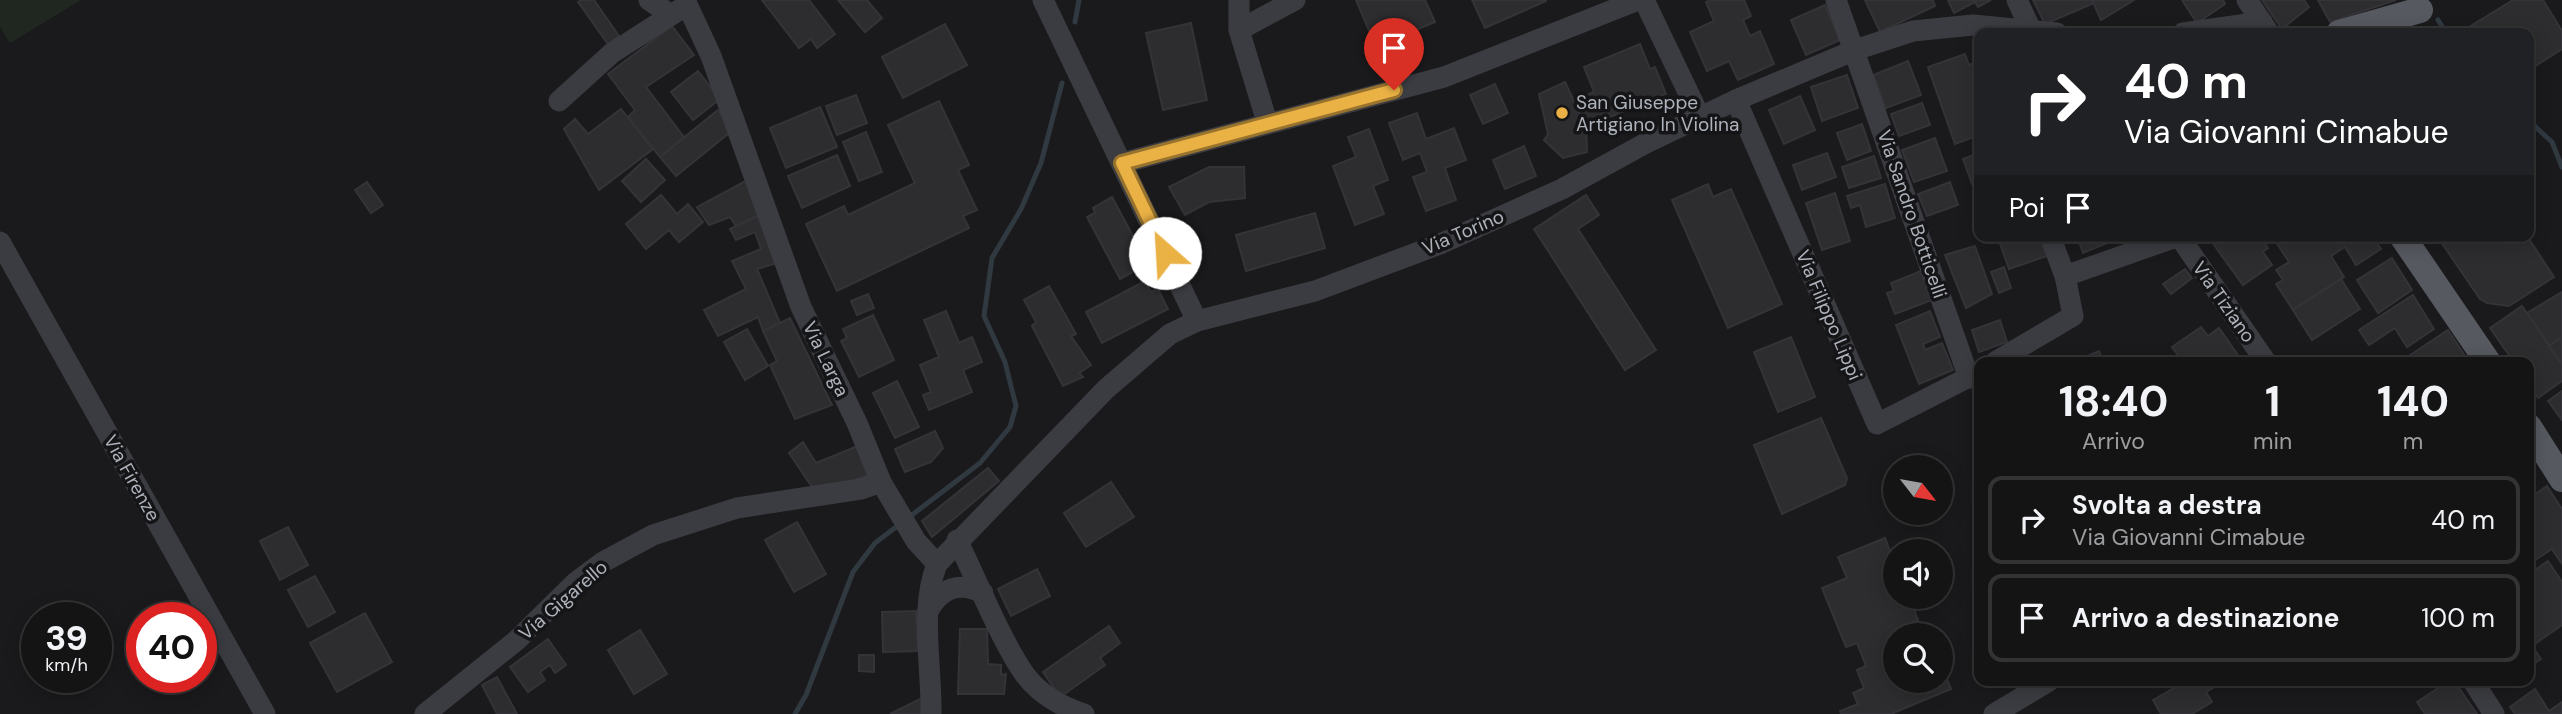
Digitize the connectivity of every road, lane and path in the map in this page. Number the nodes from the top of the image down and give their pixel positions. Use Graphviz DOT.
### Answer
graph roads {
  1 [pos="649,0"];
  2 [pos="1043,0"];
  3 [pos="1239,0"];
  4 [pos="1295,0"];
  5 [pos="1638,0"];
  6 [pos="1644,0"];
  7 [pos="1836,0"];
  8 [pos="2017,0"];
  9 [pos="2247,0"];
  10 [pos="2430,5"];
  11 [pos="681,7"];
  12 [pos="2030,28"];
  13 [pos="2265,28"];
  14 [pos="2355,28"];
  15 [pos="2393,28"];
  16 [pos="1239,30"];
  17 [pos="1974,34"];
  18 [pos="1855,50"];
  19 [pos="1736,100"];
  20 [pos="559,101"];
  21 [pos="1700,117"];
  22 [pos="1268,122"];
  23 [pos="1122,163"];
  24 [pos="0,242"];
  25 [pos="2052,242"];
  26 [pos="2162,242"];
  27 [pos="2183,242"];
  28 [pos="2406,242"];
  29 [pos="2065,276"];
  30 [pos="1197,321"];
  31 [pos="2003,357"];
  32 [pos="2263,357"];
  33 [pos="2484,357"];
  34 [pos="1974,375"];
  35 [pos="2534,435"];
  36 [pos="2562,479"];
  37 [pos="881,482"];
  38 [pos="957,540"];
  39 [pos="937,564"];
  40 [pos="984,593"];
  41 [pos="928,611"];
  42 [pos="2041,686"];
  43 [pos="2476,686"];
  44 [pos="265,714"];
  45 [pos="425,714"];
  46 [pos="931,714"];
  47 [pos="1084,714"];
  48 [pos="1994,714"];
  49 [pos="2494,714"];
  1 -- 11 [label="street"];
  2 -- 23 [label="street"];
  3 -- 16 [label="street"];
  4 -- 16 [label="street"];
  5 -- 22 [label="street"];
  6 -- 21 [label="street"];
  7 -- 18 [label="street, Via Sandro Botticelli"];
  8 -- 12 [label="street"];
  9 -- 13 [label="street"];
  10 -- 14 [label="main road"];
  10 -- 15 [label="main road"];
  11 -- 20 [label="street"];
  11 -- 37 [label="street, Via Larga"];
  16 -- 22 [label="street"];
  17 -- 18 [label="street, Via Torino"];
  18 -- 19 [label="street, Via Torino"];
  18 -- 34 [label="street, Via Sandro Botticelli"];
  19 -- 21 [label="street, Via Torino"];
  19 -- 34 [label="street, Via Filippo Lippi"];
  21 -- 30 [label="street, Via Torino"];
  22 -- 23 [label="street"];
  23 -- 30 [label="street"];
  24 -- 44 [label="street, Via Firenze"];
  25 -- 29 [label="street"];
  26 -- 29 [label="street, Via Tiziano"];
  27 -- 32 [label="street, Via Tiziano"];
  28 -- 33 [label="main road"];
  29 -- 31 [label="street"];
  30 -- 38 [label="street, Via Torino"];
  35 -- 36 [label="main road"];
  37 -- 39 [label="street, Via Larga"];
  37 -- 45 [label="street, Via Gigarello"];
  38 -- 39 [label="street, Via Torino"];
  38 -- 40 [label="street"];
  39 -- 41 [label="street"];
  40 -- 41 [label="street"];
  40 -- 47 [label="street"];
  41 -- 46 [label="street"];
  42 -- 48 [label="street"];
  43 -- 49 [label="street"];
}
